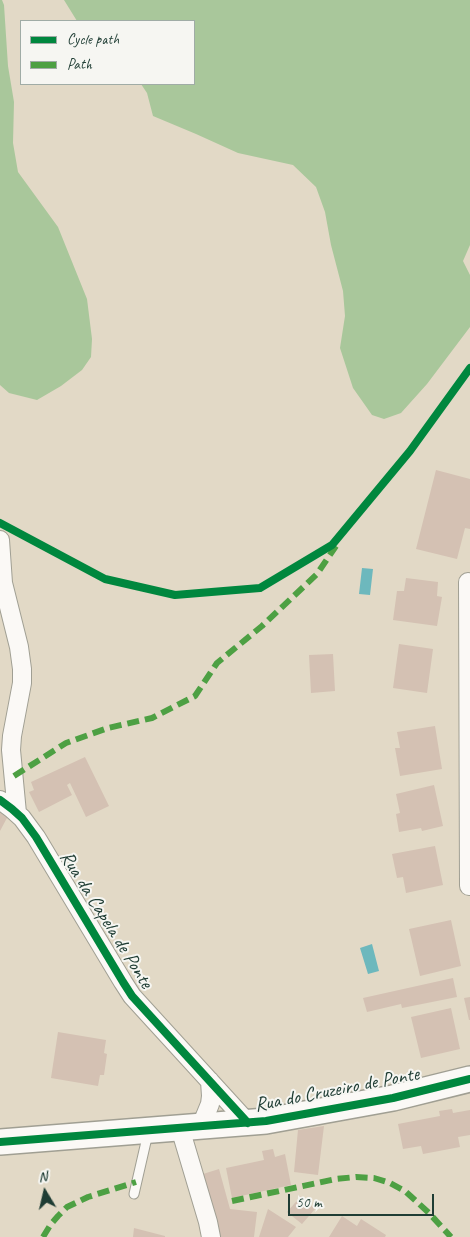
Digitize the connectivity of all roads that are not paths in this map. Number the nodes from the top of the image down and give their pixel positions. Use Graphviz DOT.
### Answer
graph roads {
  1 [pos="0,540"];
  2 [pos="468,582"];
  3 [pos="470,772"];
  4 [pos="0,800"];
  5 [pos="17,813"];
  6 [pos="470,885"];
  7 [pos="470,1079"];
  8 [pos="210,1081"];
  9 [pos="248,1123"];
  10 [pos="191,1127"];
  11 [pos="148,1130"];
  12 [pos="0,1142"];
  13 [pos="134,1194"];
  14 [pos="209,1234"];
  1 -- 5 [label="street"];
  2 -- 3 [label="street"];
  3 -- 6 [label="street"];
  4 -- 5 [label="street, Rua da Capela de Ponte"];
  5 -- 8 [label="street, Rua da Capela de Ponte"];
  7 -- 9 [label="street, Rua do Cruzeiro de Ponte"];
  8 -- 9 [label="street, Rua da Capela de Ponte"];
  8 -- 10 [label="street"];
  9 -- 10 [label="street, Rua do Cruzeiro de Ponte"];
  10 -- 11 [label="street, Rua do Cruzeiro de Ponte"];
  10 -- 14 [label="street"];
  11 -- 12 [label="street, Rua do Cruzeiro de Ponte"];
  11 -- 13 [label="lane"];
}
